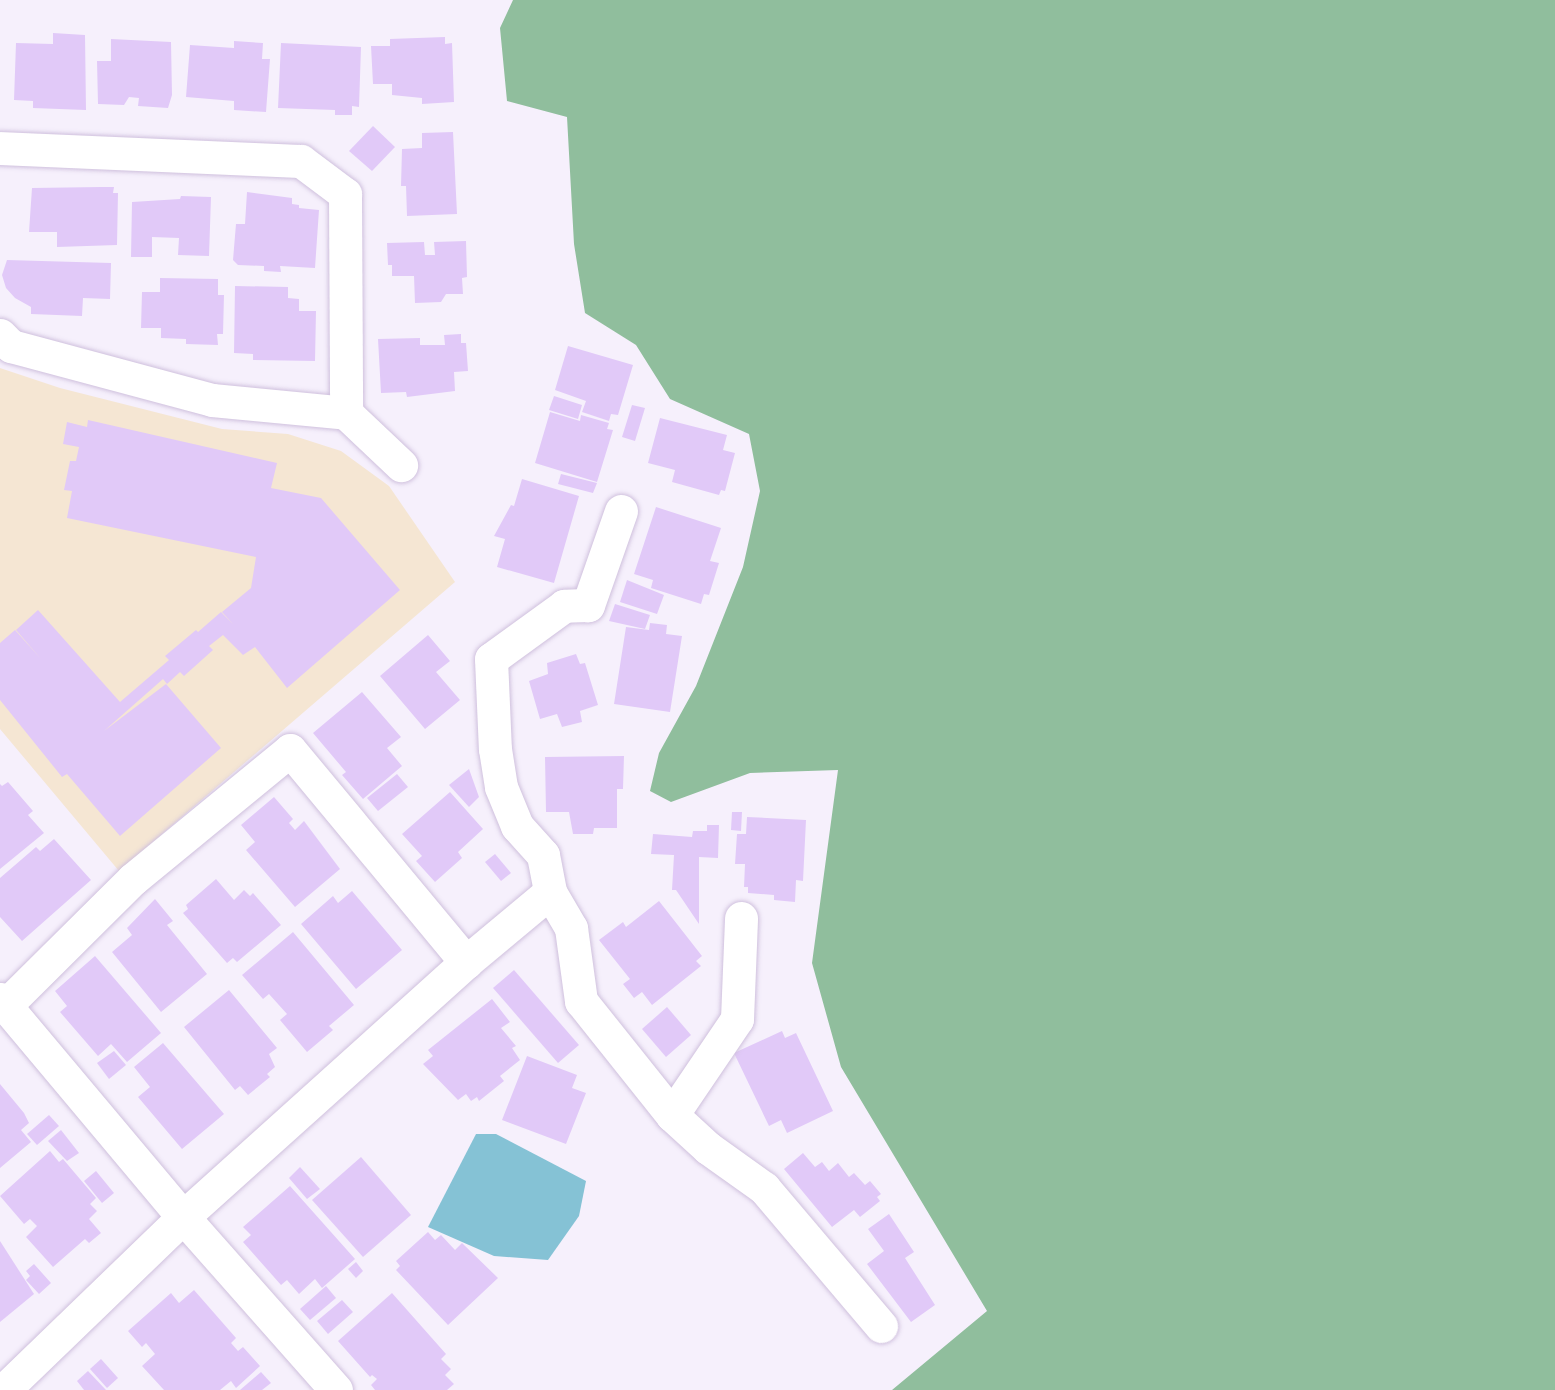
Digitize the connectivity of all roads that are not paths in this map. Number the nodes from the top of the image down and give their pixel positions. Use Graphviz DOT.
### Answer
graph roads {
  1 [pos="0,148"];
  2 [pos="0,335"];
  3 [pos="346,413"];
  4 [pos="401,465"];
  5 [pos="621,511"];
  6 [pos="550,892"];
  7 [pos="741,918"];
  8 [pos="466,962"];
  9 [pos="3,1003"];
  10 [pos="672,1115"];
  11 [pos="183,1217"];
  12 [pos="881,1326"];
  13 [pos="4,1390"];
  14 [pos="336,1390"];
  1 -- 3 [label="street"];
  2 -- 3 [label="street"];
  3 -- 4 [label="street"];
  5 -- 6 [label="street"];
  6 -- 8 [label="street"];
  6 -- 10 [label="street"];
  7 -- 10 [label="street"];
  8 -- 9 [label="street"];
  8 -- 11 [label="street"];
  9 -- 11 [label="street"];
  10 -- 12 [label="street"];
  11 -- 13 [label="street"];
  11 -- 14 [label="street"];
}
